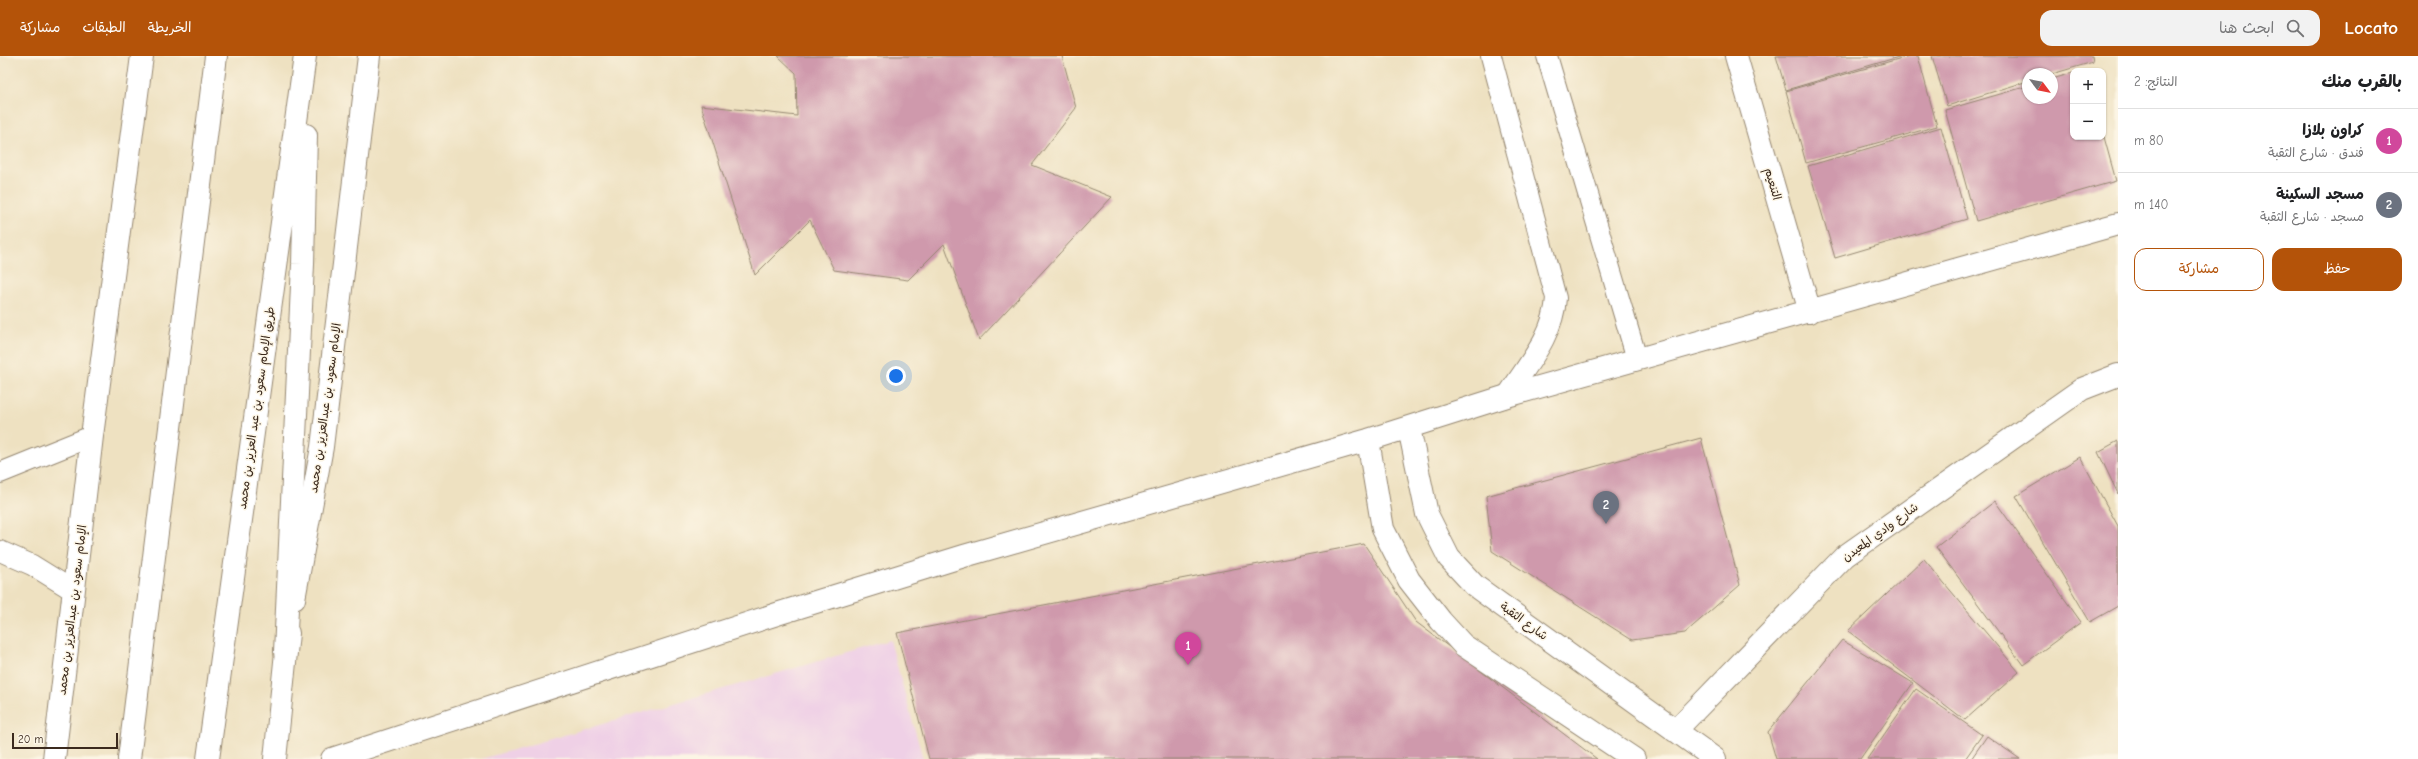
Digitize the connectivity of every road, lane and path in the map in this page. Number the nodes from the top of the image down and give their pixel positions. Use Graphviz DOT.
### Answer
graph roads {
  1 [pos="142,56"];
  2 [pos="151,56"];
  3 [pos="216,56"];
  4 [pos="305,56"];
  5 [pos="308,56"];
  6 [pos="369,56"];
  7 [pos="1491,56"];
  8 [pos="1547,56"];
  9 [pos="1736,56"];
  10 [pos="136,99"];
  11 [pos="2118,224"];
  12 [pos="1810,312"];
  13 [pos="1637,359"];
  14 [pos="2118,375"];
  15 [pos="1507,396"];
  16 [pos="1409,428"];
  17 [pos="92,436"];
  18 [pos="1368,440"];
  19 [pos="0,473"];
  20 [pos="0,552"];
  21 [pos="74,591"];
  22 [pos="285,652"];
  23 [pos="1675,731"];
  24 [pos="54,759"];
  25 [pos="129,759"];
  26 [pos="208,759"];
  27 [pos="275,759"];
  28 [pos="332,759"];
  29 [pos="1634,759"];
  30 [pos="1715,759"];
  1 -- 10 [label="street, الإمام سعود بن عبدالعزيز بن محمد"];
  2 -- 10 [label="street"];
  3 -- 25 [label="street"];
  4 -- 26 [label="street, طريق الإمام سعود بن عبد العزيز بن محمد"];
  5 -- 22 [label="street"];
  6 -- 22 [label="street, الإمام سعود بن عبدالعزيز بن محمد"];
  7 -- 15 [label="lane"];
  8 -- 13 [label="lane"];
  9 -- 12 [label="street, التنعيم"];
  10 -- 17 [label="street, الإمام سعود بن عبدالعزيز بن محمد"];
  11 -- 12 [label="street"];
  12 -- 13 [label="street"];
  13 -- 15 [label="street"];
  14 -- 23 [label="street, شارع وادي المعيدن"];
  15 -- 16 [label="street"];
  16 -- 18 [label="street"];
  16 -- 23 [label="street, شارع الثقبة"];
  17 -- 19 [label="lane"];
  17 -- 21 [label="street, الإمام سعود بن عبدالعزيز بن محمد"];
  18 -- 28 [label="street"];
  18 -- 29 [label="street"];
  20 -- 21 [label="lane"];
  21 -- 24 [label="street, الإمام سعود بن عبدالعزيز بن محمد"];
  22 -- 27 [label="street, الإمام سعود بن عبدالعزيز بن محمد"];
  23 -- 30 [label="street, شارع الثقبة"];
}
